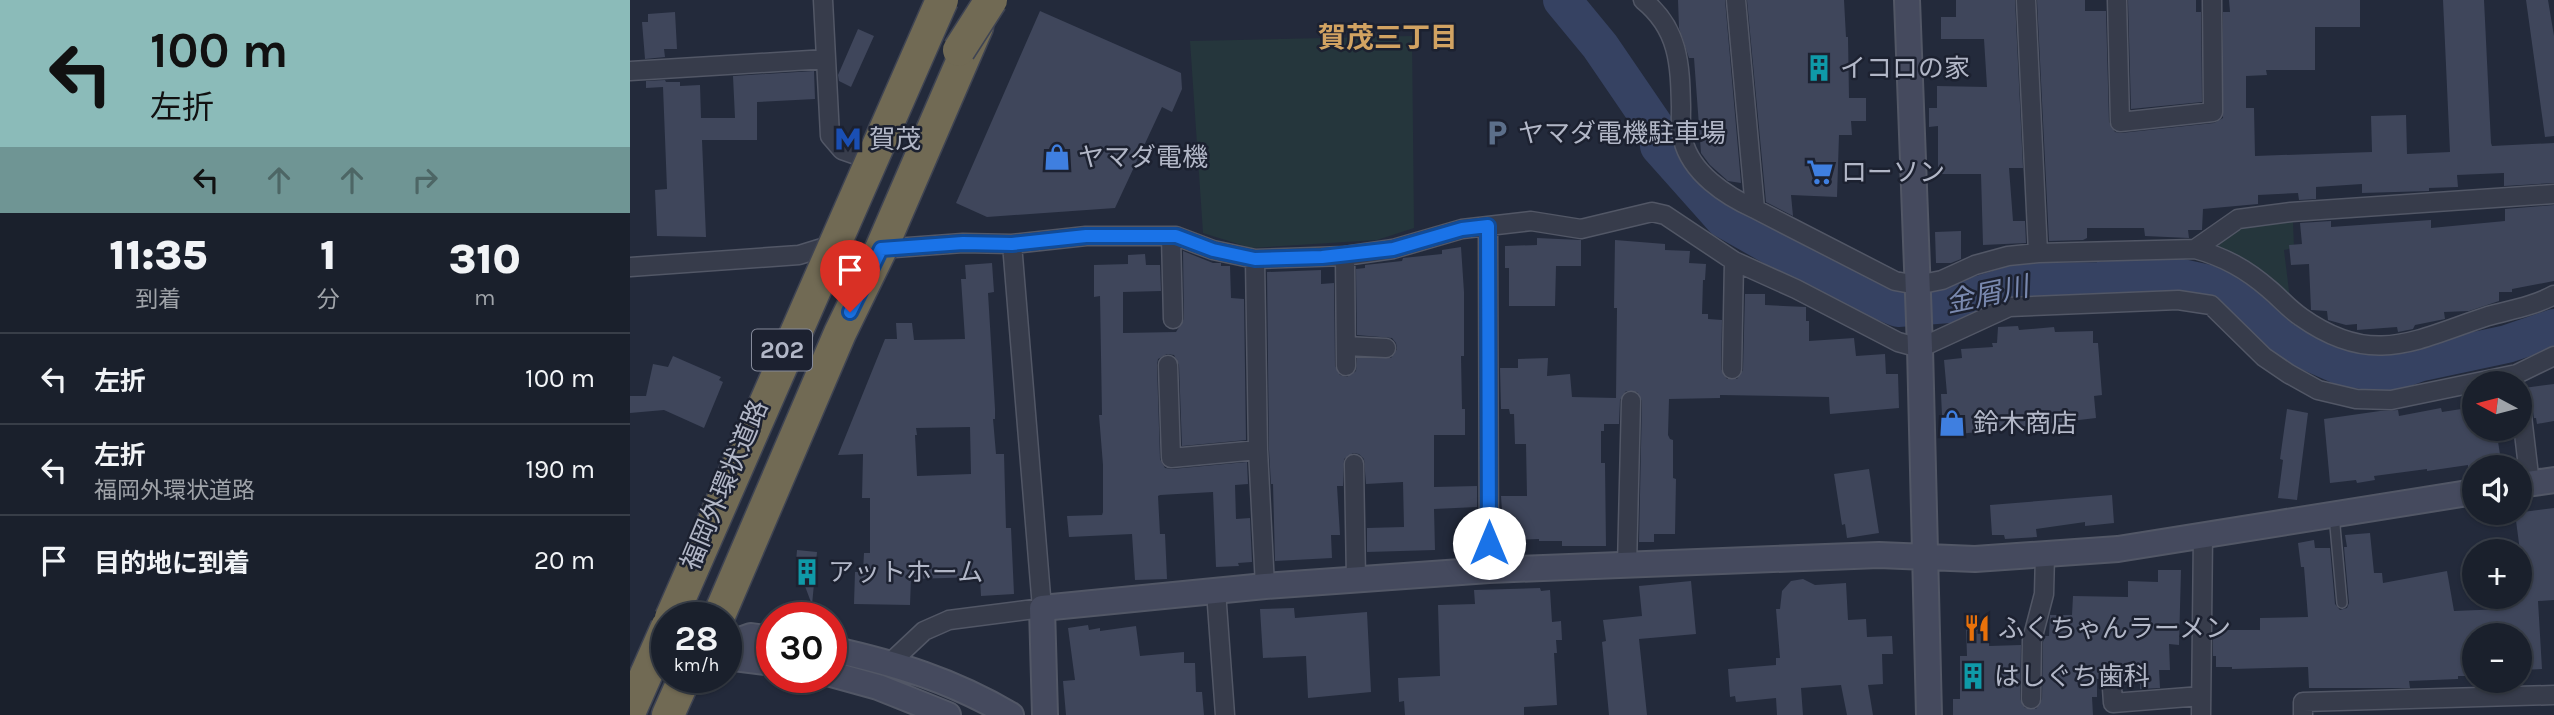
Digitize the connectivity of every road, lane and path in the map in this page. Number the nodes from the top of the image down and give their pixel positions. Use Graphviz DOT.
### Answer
graph roads {
  1 [pos="823,0"];
  2 [pos="935,0"];
  3 [pos="942,0"];
  4 [pos="981,0"];
  5 [pos="990,0"];
  6 [pos="1643,0"];
  7 [pos="1736,0"];
  8 [pos="1907,0"];
  9 [pos="2026,0"];
  10 [pos="2116,0"];
  11 [pos="2212,0"];
  12 [pos="959,50"];
  13 [pos="826,60"];
  14 [pos="630,71"];
  15 [pos="866,158"];
  16 [pos="2554,194"];
  17 [pos="1755,209"];
  18 [pos="1488,226"];
  19 [pos="1171,236"];
  20 [pos="1012,244"];
  21 [pos="825,247"];
  22 [pos="881,249"];
  23 [pos="2195,249"];
  24 [pos="2038,253"];
  25 [pos="1345,256"];
  26 [pos="1255,259"];
  27 [pos="1734,261"];
  28 [pos="630,267"];
  29 [pos="1917,285"];
  30 [pos="2554,295"];
  31 [pos="1172,319"];
  32 [pos="1346,346"];
  33 [pos="1386,348"];
  34 [pos="1920,348"];
  35 [pos="2554,356"];
  36 [pos="1168,365"];
  37 [pos="1346,366"];
  38 [pos="1732,369"];
  39 [pos="2531,371"];
  40 [pos="2462,388"];
  41 [pos="1631,401"];
  42 [pos="2528,441"];
  43 [pos="1258,450"];
  44 [pos="1354,464"];
  45 [pos="2535,483"];
  46 [pos="2462,494"];
  47 [pos="2334,514"];
  48 [pos="2203,534"];
  49 [pos="2045,554"];
  50 [pos="1927,557"];
  51 [pos="1627,566"];
  52 [pos="1489,570"];
  53 [pos="1356,579"];
  54 [pos="1265,586"];
  55 [pos="1216,591"];
  56 [pos="678,602"];
  57 [pos="718,602"];
  58 [pos="725,602"];
  59 [pos="2342,603"];
  60 [pos="1042,608"];
  61 [pos="847,652"];
  62 [pos="648,659"];
  63 [pos="891,662"];
  64 [pos="651,663"];
  65 [pos="847,678"];
  66 [pos="2112,688"];
  67 [pos="678,693"];
  68 [pos="685,693"];
  69 [pos="2554,695"];
  70 [pos="2201,696"];
  71 [pos="2031,699"];
  72 [pos="630,701"];
  73 [pos="630,711"];
  74 [pos="668,715"];
  75 [pos="676,715"];
  76 [pos="948,715"];
  77 [pos="1011,715"];
  78 [pos="1045,715"];
  79 [pos="1225,715"];
  80 [pos="1929,715"];
  81 [pos="2201,715"];
  82 [pos="2303,715"];
  1 -- 13 [label="street"];
  2 -- 15 [label="highway, 福岡外環状道路 / 202"];
  3 -- 56 [label="highway, bridge"];
  4 -- 12 [label="highway, bridge"];
  5 -- 12 [label="highway, bridge"];
  5 -- 22 [label="highway, 福岡外環状道路 / 202"];
  6 -- 17 [label="street"];
  7 -- 17 [label="street"];
  8 -- 29 [label="street"];
  9 -- 24 [label="street"];
  10 -- 11 [label="street"];
  12 -- 57 [label="highway"];
  13 -- 14 [label="street"];
  13 -- 15 [label="street"];
  15 -- 21 [label="highway, 福岡外環状道路 / 202"];
  16 -- 23 [label="street"];
  17 -- 29 [label="street"];
  18 -- 25 [label="street"];
  18 -- 27 [label="street"];
  18 -- 52 [label="street"];
  19 -- 20 [label="street"];
  19 -- 26 [label="street"];
  19 -- 31 [label="street"];
  20 -- 22 [label="street"];
  20 -- 60 [label="street"];
  21 -- 28 [label="street"];
  21 -- 62 [label="highway, 福岡外環状道路 / 202"];
  22 -- 58 [label="highway, 福岡外環状道路 / 202"];
  23 -- 24 [label="street"];
  23 -- 30 [label="street"];
  24 -- 29 [label="street"];
  25 -- 26 [label="street"];
  25 -- 32 [label="street"];
  26 -- 43 [label="street"];
  27 -- 34 [label="street"];
  27 -- 38 [label="street"];
  29 -- 34 [label="street"];
  32 -- 33 [label="street"];
  32 -- 37 [label="street"];
  34 -- 40 [label="street"];
  34 -- 50 [label="street"];
  35 -- 39 [label="street"];
  36 -- 43 [label="street"];
  41 -- 51 [label="street"];
  42 -- 45 [label="street"];
  43 -- 54 [label="street"];
  44 -- 53 [label="street"];
  46 -- 47 [label="street"];
  47 -- 48 [label="street"];
  47 -- 59 [label="lane"];
  48 -- 49 [label="street"];
  48 -- 70 [label="street"];
  49 -- 50 [label="street"];
  49 -- 71 [label="street"];
  50 -- 51 [label="street"];
  50 -- 80 [label="street"];
  51 -- 52 [label="street"];
  52 -- 53 [label="street"];
  53 -- 54 [label="street"];
  54 -- 55 [label="street"];
  55 -- 60 [label="street"];
  55 -- 79 [label="street"];
  60 -- 63 [label="street"];
  60 -- 78 [label="street"];
  61 -- 63 [label="street"];
  62 -- 72 [label="highway, 福岡外環状道路 / 202"];
  63 -- 77 [label="street"];
  64 -- 73 [label="highway, bridge"];
  65 -- 76 [label="street"];
  66 -- 70 [label="street"];
  67 -- 74 [label="highway"];
  68 -- 75 [label="highway"];
  69 -- 82 [label="street"];
  70 -- 81 [label="street"];
}
